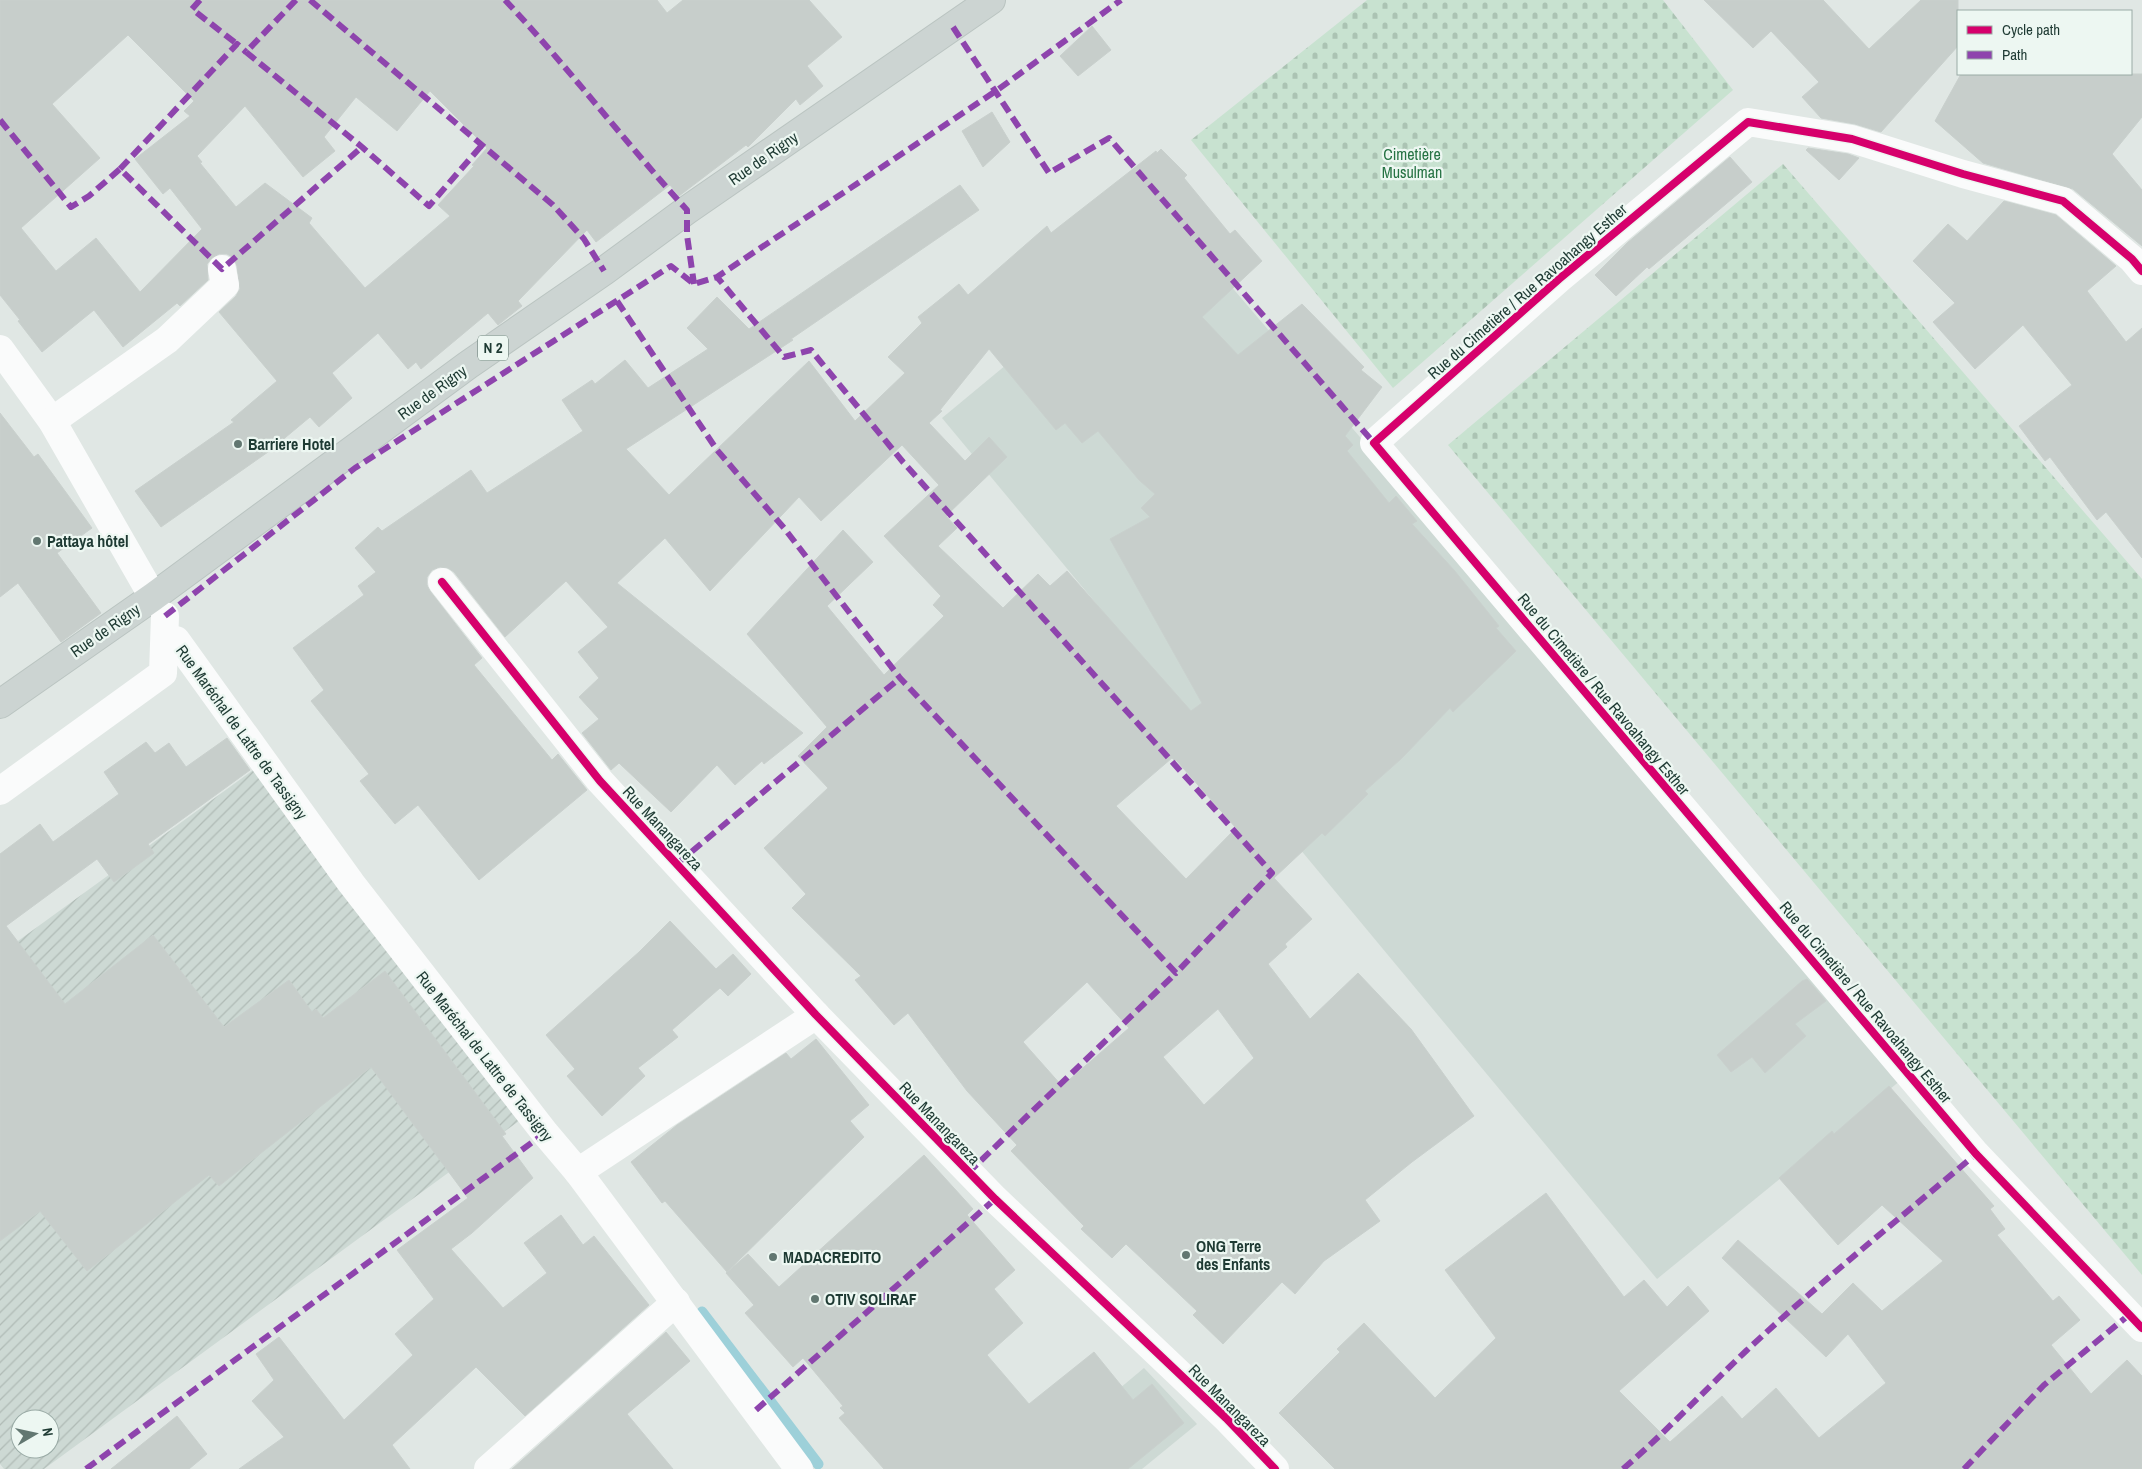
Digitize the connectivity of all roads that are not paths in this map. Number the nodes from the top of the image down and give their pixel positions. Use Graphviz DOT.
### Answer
graph roads {
  1 [pos="991,0"];
  2 [pos="222,269"];
  3 [pos="2142,271"];
  4 [pos="0,350"];
  5 [pos="52,420"];
  6 [pos="442,582"];
  7 [pos="159,606"];
  8 [pos="176,640"];
  9 [pos="0,704"];
  10 [pos="0,791"];
  11 [pos="816,1015"];
  12 [pos="578,1172"];
  13 [pos="676,1302"];
  14 [pos="2142,1328"];
  15 [pos="488,1469"];
  16 [pos="799,1469"];
  17 [pos="1275,1469"];
  1 -- 7 [label="main road, Rue de Rigny / N 2"];
  2 -- 5 [label="street"];
  3 -- 14 [label="street, Rue du Cimetière / Rue Ravoahangy Esther"];
  4 -- 5 [label="street"];
  5 -- 7 [label="street"];
  6 -- 11 [label="street, Rue Manangareza"];
  7 -- 9 [label="main road, Rue de Rigny / N 2"];
  7 -- 10 [label="street"];
  8 -- 12 [label="street, Rue Maréchal de Lattre de Tassigny"];
  11 -- 12 [label="street"];
  11 -- 17 [label="street, Rue Manangareza"];
  12 -- 13 [label="street, Rue Maréchal de Lattre de Tassigny"];
  13 -- 15 [label="street"];
  13 -- 16 [label="street, Rue Maréchal de Lattre de Tassigny"];
}
